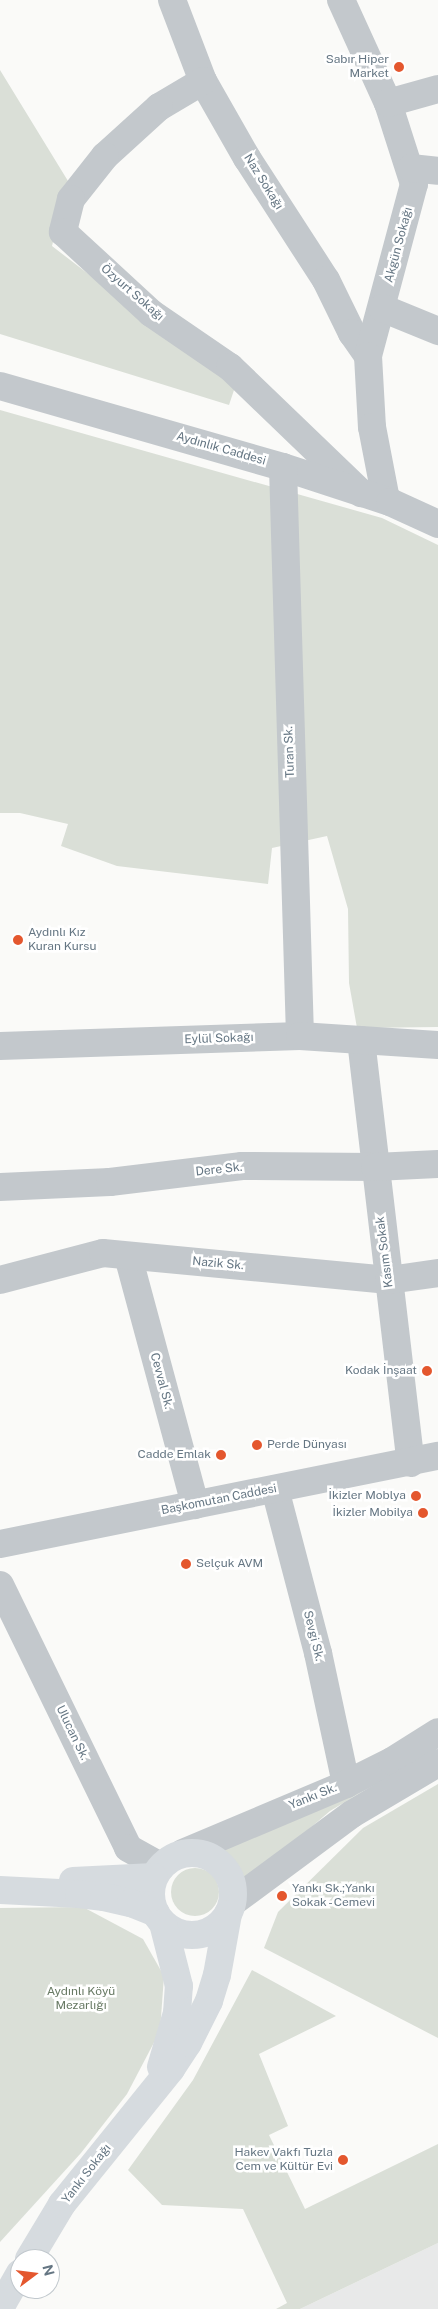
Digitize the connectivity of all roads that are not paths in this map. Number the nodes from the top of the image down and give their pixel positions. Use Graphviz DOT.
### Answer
graph roads {
  1 [pos="172,0"];
  2 [pos="349,2"];
  3 [pos="203,81"];
  4 [pos="438,89"];
  5 [pos="388,103"];
  6 [pos="411,168"];
  7 [pos="438,171"];
  8 [pos="382,308"];
  9 [pos="438,331"];
  10 [pos="368,356"];
  11 [pos="0,386"];
  12 [pos="283,467"];
  13 [pos="373,497"];
  14 [pos="438,524"];
  15 [pos="300,1036"];
  16 [pos="361,1040"];
  17 [pos="438,1045"];
  18 [pos="0,1046"];
  19 [pos="438,1164"];
  20 [pos="376,1167"];
  21 [pos="0,1187"];
  22 [pos="128,1256"];
  23 [pos="438,1272"];
  24 [pos="0,1280"];
  25 [pos="389,1280"];
  26 [pos="438,1456"];
  27 [pos="411,1463"];
  28 [pos="275,1489"];
  29 [pos="195,1505"];
  30 [pos="0,1544"];
  31 [pos="0,1585"];
  32 [pos="438,1732"];
  33 [pos="438,1762"];
  34 [pos="346,1784"];
  35 [pos="166,1865"];
  36 [pos="0,1890"];
  37 [pos="230,1908"];
  38 [pos="160,1918"];
  39 [pos="151,2094"];
  40 [pos="35,2249"];
  41 [pos="10,2290"];
  42 [pos="0,2308"];
  1 -- 3 [label="street, Naz Sokağı"];
  2 -- 5 [label="street, Akgün Sokağı"];
  3 -- 10 [label="street, Naz Sokağı"];
  3 -- 13 [label="street, Özyurt Sokağı"];
  4 -- 5 [label="street"];
  5 -- 6 [label="street, Akgün Sokağı"];
  6 -- 7 [label="street"];
  6 -- 8 [label="street, Akgün Sokağı"];
  8 -- 9 [label="street"];
  8 -- 10 [label="street, Akgün Sokağı"];
  10 -- 13 [label="street, Akgün Sokağı"];
  11 -- 12 [label="street, Aydınlık Caddesi"];
  12 -- 13 [label="street, Aydınlık Caddesi"];
  12 -- 15 [label="street, Turan Sk."];
  13 -- 14 [label="street, Aydınlık Caddesi"];
  15 -- 16 [label="street, Eylül Sokağı"];
  15 -- 18 [label="street, Eylül Sokağı"];
  16 -- 17 [label="street, Eylül Sokağı"];
  16 -- 20 [label="street, Kasım Sokak"];
  19 -- 20 [label="street, Dere Sk."];
  20 -- 21 [label="street, Dere Sk."];
  20 -- 25 [label="street, Kasım Sokak"];
  22 -- 24 [label="street, Nazik Sk."];
  22 -- 25 [label="street, Nazik Sk."];
  22 -- 29 [label="street, Cevval Sk."];
  23 -- 25 [label="street, Nazik Sk."];
  25 -- 27 [label="street, Kasım Sokak"];
  26 -- 27 [label="street, Başkomutan Caddesi"];
  27 -- 28 [label="street, Başkomutan Caddesi"];
  28 -- 29 [label="street, Başkomutan Caddesi"];
  28 -- 34 [label="street, Sevgi Sk."];
  29 -- 30 [label="street, Başkomutan Caddesi"];
  31 -- 35 [label="street, Ulucan Sk."];
  32 -- 34 [label="street, Yankı Sk."];
  33 -- 37 [label="street"];
  34 -- 35 [label="street, Yankı Sk."];
  35 -- 36 [label="main road"];
  35 -- 37 [label="main road"];
  35 -- 38 [label="main road"];
  36 -- 38 [label="main road"];
  37 -- 38 [label="main road"];
  37 -- 39 [label="main road, Yankı Sokağı"];
  38 -- 39 [label="main road, Yankı Sokağı"];
  39 -- 40 [label="main road, Yankı Sokağı"];
  41 -- 42 [label="main road"];
}
